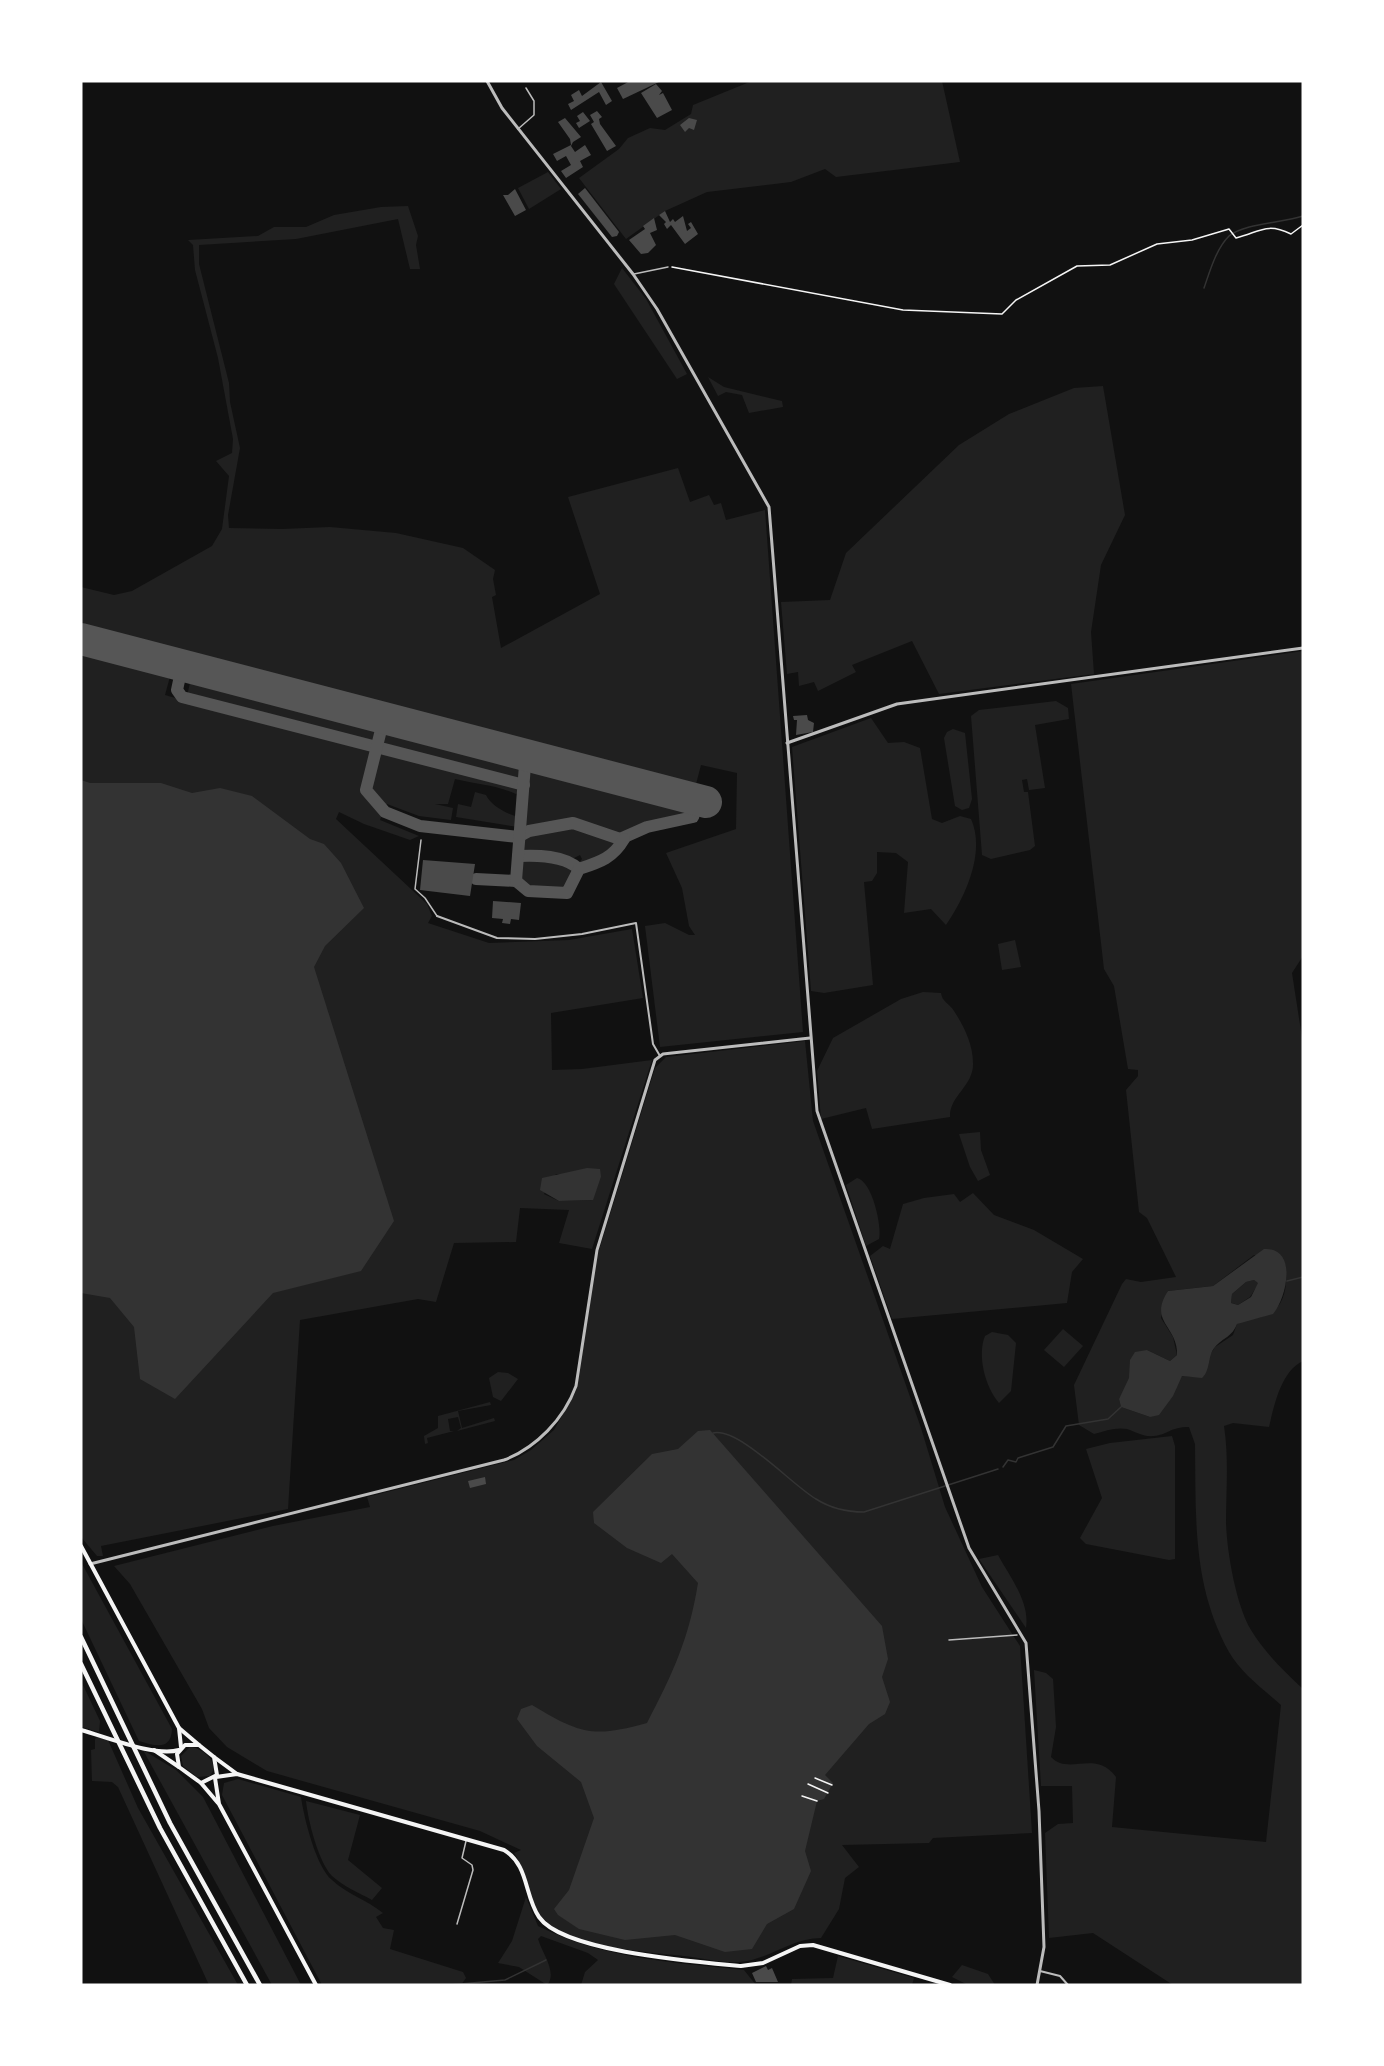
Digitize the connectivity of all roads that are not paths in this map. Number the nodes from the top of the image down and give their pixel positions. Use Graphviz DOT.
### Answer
graph roads {
  1 [pos="487,81"];
  2 [pos="526,88"];
  3 [pos="518,129"];
  4 [pos="668,267"];
  5 [pos="633,274"];
  6 [pos="1303,648"];
  7 [pos="787,743"];
  8 [pos="421,840"];
  9 [pos="437,916"];
  10 [pos="811,1038"];
  11 [pos="660,1056"];
  12 [pos="81,1546"];
  13 [pos="90,1564"];
  14 [pos="1017,1635"];
  15 [pos="81,1637"];
  16 [pos="949,1640"];
  17 [pos="81,1664"];
  18 [pos="179,1728"];
  19 [pos="81,1730"];
  20 [pos="199,1745"];
  21 [pos="180,1748"];
  22 [pos="153,1750"];
  23 [pos="214,1757"];
  24 [pos="179,1767"];
  25 [pos="237,1774"];
  26 [pos="215,1777"];
  27 [pos="201,1783"];
  28 [pos="219,1804"];
  29 [pos="466,1840"];
  30 [pos="458,1924"];
  31 [pos="1040,1971"];
  32 [pos="247,1985"];
  33 [pos="260,1985"];
  34 [pos="316,1985"];
  35 [pos="950,1985"];
  36 [pos="1036,1985"];
  37 [pos="1068,1985"];
  1 -- 3 [label="street"];
  2 -- 3 [label="lane"];
  3 -- 5 [label="street"];
  4 -- 5 [label="lane"];
  5 -- 7 [label="street"];
  6 -- 7 [label="street"];
  7 -- 10 [label="street"];
  8 -- 9 [label="lane"];
  9 -- 11 [label="street"];
  10 -- 11 [label="street"];
  10 -- 31 [label="street"];
  11 -- 13 [label="street"];
  12 -- 13 [label="main road"];
  13 -- 18 [label="main road"];
  14 -- 16 [label="lane"];
  15 -- 33 [label="highway"];
  17 -- 32 [label="highway"];
  18 -- 20 [label="main road"];
  18 -- 21 [label="main road"];
  19 -- 22 [label="main road"];
  20 -- 21 [label="main road"];
  20 -- 23 [label="main road"];
  21 -- 22 [label="main road"];
  21 -- 24 [label="main road"];
  22 -- 24 [label="main road"];
  23 -- 25 [label="main road"];
  23 -- 26 [label="main road"];
  24 -- 27 [label="main road"];
  25 -- 26 [label="main road"];
  25 -- 29 [label="main road"];
  26 -- 27 [label="main road"];
  26 -- 28 [label="main road"];
  27 -- 28 [label="main road"];
  28 -- 34 [label="main road"];
  29 -- 30 [label="lane"];
  29 -- 35 [label="main road"];
  31 -- 36 [label="street"];
  31 -- 37 [label="street"];
}
